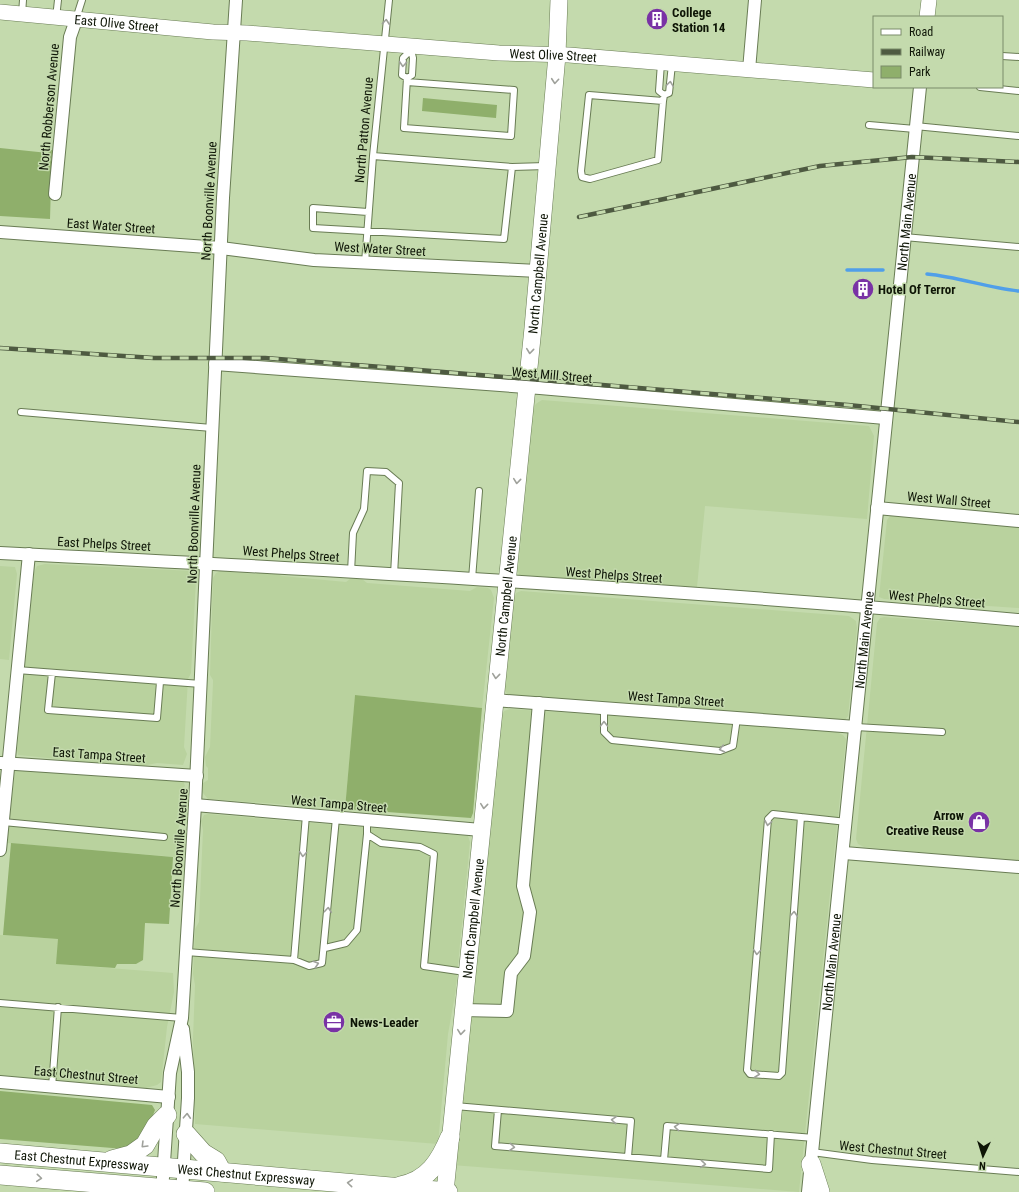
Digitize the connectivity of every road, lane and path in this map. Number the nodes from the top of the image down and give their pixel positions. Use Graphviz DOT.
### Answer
graph roads {
  1 [pos="58,0"];
  2 [pos="82,0"];
  3 [pos="236,0"];
  4 [pos="388,0"];
  5 [pos="559,0"];
  6 [pos="755,0"];
  7 [pos="928,0"];
  8 [pos="23,7"];
  9 [pos="0,12"];
  10 [pos="927,16"];
  11 [pos="56,18"];
  12 [pos="76,20"];
  13 [pos="233,32"];
  14 [pos="384,44"];
  15 [pos="410,48"];
  16 [pos="558,55"];
  17 [pos="1003,56"];
  18 [pos="1019,57"];
  19 [pos="667,64"];
  20 [pos="749,70"];
  21 [pos="407,80"];
  22 [pos="873,80"];
  23 [pos="920,88"];
  24 [pos="990,88"];
  25 [pos="1019,91"];
  26 [pos="663,98"];
  27 [pos="869,125"];
  28 [pos="915,128"];
  29 [pos="1019,136"];
  30 [pos="373,156"];
  31 [pos="547,166"];
  32 [pos="512,167"];
  33 [pos="55,194"];
  34 [pos="368,212"];
  35 [pos="367,231"];
  36 [pos="0,232"];
  37 [pos="904,237"];
  38 [pos="1019,247"];
  39 [pos="220,248"];
  40 [pos="365,263"];
  41 [pos="538,271"];
  42 [pos="216,364"];
  43 [pos="527,387"];
  44 [pos="20,412"];
  45 [pos="885,418"];
  46 [pos="212,428"];
  47 [pos="479,492"];
  48 [pos="877,508"];
  49 [pos="1019,521"];
  50 [pos="0,553"];
  51 [pos="29,554"];
  52 [pos="207,563"];
  53 [pos="351,572"];
  54 [pos="394,575"];
  55 [pos="472,580"];
  56 [pos="506,582"];
  57 [pos="867,607"];
  58 [pos="1019,620"];
  59 [pos="17,670"];
  60 [pos="52,673"];
  61 [pos="160,682"];
  62 [pos="201,684"];
  63 [pos="494,700"];
  64 [pos="539,703"];
  65 [pos="604,708"];
  66 [pos="737,718"];
  67 [pos="856,727"];
  68 [pos="942,732"];
  69 [pos="4,763"];
  70 [pos="197,776"];
  71 [pos="195,805"];
  72 [pos="306,815"];
  73 [pos="801,817"];
  74 [pos="336,818"];
  75 [pos="367,821"];
  76 [pos="3,822"];
  77 [pos="847,822"];
  78 [pos="481,830"];
  79 [pos="367,834"];
  80 [pos="164,837"];
  81 [pos="0,850"];
  82 [pos="844,852"];
  83 [pos="1019,867"];
  84 [pos="325,948"];
  85 [pos="186,952"];
  86 [pos="294,960"];
  87 [pos="467,972"];
  88 [pos="0,1003"];
  89 [pos="58,1007"];
  90 [pos="463,1010"];
  91 [pos="182,1018"];
  92 [pos="0,1082"];
  93 [pos="52,1087"];
  94 [pos="169,1096"];
  95 [pos="454,1106"];
  96 [pos="498,1110"];
  97 [pos="167,1115"];
  98 [pos="186,1134"];
  99 [pos="771,1134"];
  100 [pos="450,1137"];
  101 [pos="814,1138"];
  102 [pos="0,1153"];
  103 [pos="628,1157"];
  104 [pos="812,1158"];
  105 [pos="664,1160"];
  106 [pos="106,1162"];
  107 [pos="164,1167"];
  108 [pos="183,1169"];
  109 [pos="222,1172"];
  110 [pos="1019,1172"];
  111 [pos="0,1175"];
  112 [pos="392,1187"];
  113 [pos="162,1190"];
  114 [pos="182,1191"];
  115 [pos="205,1192"];
  116 [pos="446,1192"];
  117 [pos="808,1192"];
  118 [pos="820,1192"];
  1 -- 11 [label="lane"];
  2 -- 12 [label="lane, North Robberson Avenue"];
  3 -- 13 [label="street, North Boonville Avenue"];
  14 -- 4 [label="lane, North Patton Avenue, one-way"];
  5 -- 16 [label="main road, North Campbell Avenue"];
  6 -- 20 [label="street"];
  7 -- 10 [label="street"];
  8 -- 9 [label="street, East Olive Street"];
  8 -- 11 [label="street, East Olive Street"];
  11 -- 12 [label="street, East Olive Street"];
  12 -- 13 [label="street, East Olive Street"];
  12 -- 33 [label="street, North Robberson Avenue"];
  13 -- 14 [label="street, West Olive Street"];
  13 -- 39 [label="street, North Boonville Avenue"];
  14 -- 15 [label="street, West Olive Street"];
  14 -- 30 [label="lane, North Patton Avenue"];
  15 -- 16 [label="street, West Olive Street"];
  15 -- 21 [label="lane"];
  15 -- 21 [label="lane, one-way"];
  16 -- 19 [label="street, West Olive Street"];
  16 -- 31 [label="main road, North Campbell Avenue, one-way"];
  17 -- 18 [label="lane"];
  19 -- 20 [label="street, West Olive Street"];
  19 -- 26 [label="lane"];
  26 -- 19 [label="lane, one-way"];
  20 -- 22 [label="street, West Olive Street"];
  21 -- 21 [label="lane"];
  23 -- 28 [label="street, North Main Avenue"];
  24 -- 25 [label="lane"];
  26 -- 26 [label="lane"];
  27 -- 28 [label="lane"];
  28 -- 29 [label="lane"];
  28 -- 37 [label="street, North Main Avenue"];
  30 -- 32 [label="lane"];
  30 -- 34 [label="lane, North Patton Avenue"];
  31 -- 32 [label="lane"];
  31 -- 41 [label="main road, North Campbell Avenue"];
  32 -- 35 [label="lane"];
  34 -- 35 [label="lane, North Patton Avenue"];
  34 -- 35 [label="lane"];
  35 -- 40 [label="lane, North Patton Avenue"];
  36 -- 39 [label="street, East Water Street"];
  37 -- 38 [label="lane"];
  37 -- 45 [label="street, North Main Avenue"];
  39 -- 40 [label="street, West Water Street"];
  39 -- 42 [label="street, North Boonville Avenue"];
  40 -- 41 [label="street, West Water Street"];
  41 -- 43 [label="main road, North Campbell Avenue, one-way"];
  42 -- 43 [label="street, West Mill Street"];
  42 -- 46 [label="street, North Boonville Avenue"];
  43 -- 45 [label="street, West Mill Street"];
  43 -- 56 [label="main road, North Campbell Avenue, one-way"];
  44 -- 46 [label="lane"];
  45 -- 48 [label="street, North Main Avenue"];
  46 -- 52 [label="street, North Boonville Avenue"];
  47 -- 55 [label="lane"];
  48 -- 49 [label="street, West Wall Street"];
  48 -- 57 [label="street, North Main Avenue"];
  50 -- 51 [label="street, East Phelps Street"];
  51 -- 52 [label="street, East Phelps Street"];
  51 -- 59 [label="street"];
  52 -- 53 [label="street, West Phelps Street"];
  52 -- 62 [label="street, North Boonville Avenue"];
  53 -- 54 [label="street, West Phelps Street"];
  53 -- 54 [label="lane"];
  54 -- 55 [label="street, West Phelps Street"];
  55 -- 56 [label="street, West Phelps Street"];
  56 -- 57 [label="street, West Phelps Street"];
  56 -- 63 [label="main road, North Campbell Avenue, one-way"];
  57 -- 58 [label="street, West Phelps Street"];
  57 -- 67 [label="street, North Main Avenue"];
  59 -- 60 [label="lane"];
  59 -- 69 [label="street"];
  60 -- 61 [label="lane"];
  60 -- 61 [label="lane"];
  61 -- 62 [label="lane"];
  62 -- 70 [label="street, North Boonville Avenue"];
  63 -- 64 [label="street, West Tampa Street"];
  63 -- 78 [label="main road, North Campbell Avenue, one-way"];
  64 -- 65 [label="street, West Tampa Street"];
  64 -- 90 [label="street"];
  65 -- 66 [label="street, West Tampa Street"];
  66 -- 65 [label="lane, one-way"];
  66 -- 67 [label="street, West Tampa Street"];
  67 -- 68 [label="lane"];
  67 -- 77 [label="street, North Main Avenue"];
  69 -- 70 [label="street, East Tampa Street"];
  69 -- 76 [label="street"];
  70 -- 71 [label="street, North Boonville Avenue"];
  71 -- 72 [label="street, West Tampa Street"];
  71 -- 85 [label="street, North Boonville Avenue"];
  72 -- 74 [label="street, West Tampa Street"];
  72 -- 86 [label="lane, one-way"];
  73 -- 73 [label="lane, one-way"];
  73 -- 77 [label="lane"];
  74 -- 75 [label="street, West Tampa Street"];
  84 -- 74 [label="lane, one-way"];
  75 -- 78 [label="street, West Tampa Street"];
  75 -- 79 [label="lane"];
  76 -- 80 [label="lane"];
  76 -- 81 [label="street"];
  77 -- 82 [label="street, North Main Avenue"];
  78 -- 87 [label="main road, North Campbell Avenue"];
  79 -- 84 [label="lane"];
  79 -- 87 [label="lane"];
  82 -- 83 [label="street"];
  82 -- 101 [label="street, North Main Avenue"];
  86 -- 84 [label="lane, one-way"];
  85 -- 86 [label="lane"];
  85 -- 91 [label="street, North Boonville Avenue"];
  87 -- 90 [label="main road, North Campbell Avenue"];
  88 -- 89 [label="lane"];
  89 -- 91 [label="lane"];
  89 -- 93 [label="lane"];
  90 -- 95 [label="main road, North Campbell Avenue, one-way"];
  91 -- 94 [label="street, North Boonville Avenue"];
  98 -- 91 [label="street, North Boonville Avenue, one-way"];
  92 -- 93 [label="street, East Chestnut Street"];
  93 -- 94 [label="street, East Chestnut Street"];
  94 -- 97 [label="street, North Boonville Avenue"];
  95 -- 96 [label="lane"];
  95 -- 100 [label="main road, North Campbell Avenue"];
  96 -- 103 [label="lane, one-way"];
  103 -- 96 [label="lane, one-way"];
  97 -- 106 [label="main road, one-way"];
  97 -- 107 [label="street, North Boonville Avenue"];
  98 -- 108 [label="street, North Boonville Avenue"];
  98 -- 109 [label="main road"];
  99 -- 101 [label="lane"];
  99 -- 105 [label="lane, one-way"];
  105 -- 99 [label="lane, one-way"];
  100 -- 112 [label="main road"];
  100 -- 116 [label="main road, North Campbell Avenue"];
  101 -- 104 [label="street, North Main Avenue"];
  102 -- 106 [label="main road, East Chestnut Expressway"];
  103 -- 105 [label="lane"];
  104 -- 110 [label="lane, West Chestnut Street"];
  104 -- 117 [label="street, North Main Avenue"];
  104 -- 118 [label="main road"];
  106 -- 107 [label="main road, East Chestnut Expressway"];
  107 -- 108 [label="main road, West Chestnut Expressway"];
  107 -- 113 [label="street, North Boonville Avenue"];
  108 -- 109 [label="main road, West Chestnut Expressway"];
  108 -- 114 [label="street, North Boonville Avenue"];
  112 -- 109 [label="main road, West Chestnut Expressway, one-way"];
  111 -- 113 [label="main road, East Chestnut Expressway, one-way"];
  112 -- 116 [label="main road, West Chestnut Expressway"];
  113 -- 114 [label="main road, West Chestnut Expressway"];
  114 -- 115 [label="main road, West Chestnut Expressway"];
}
